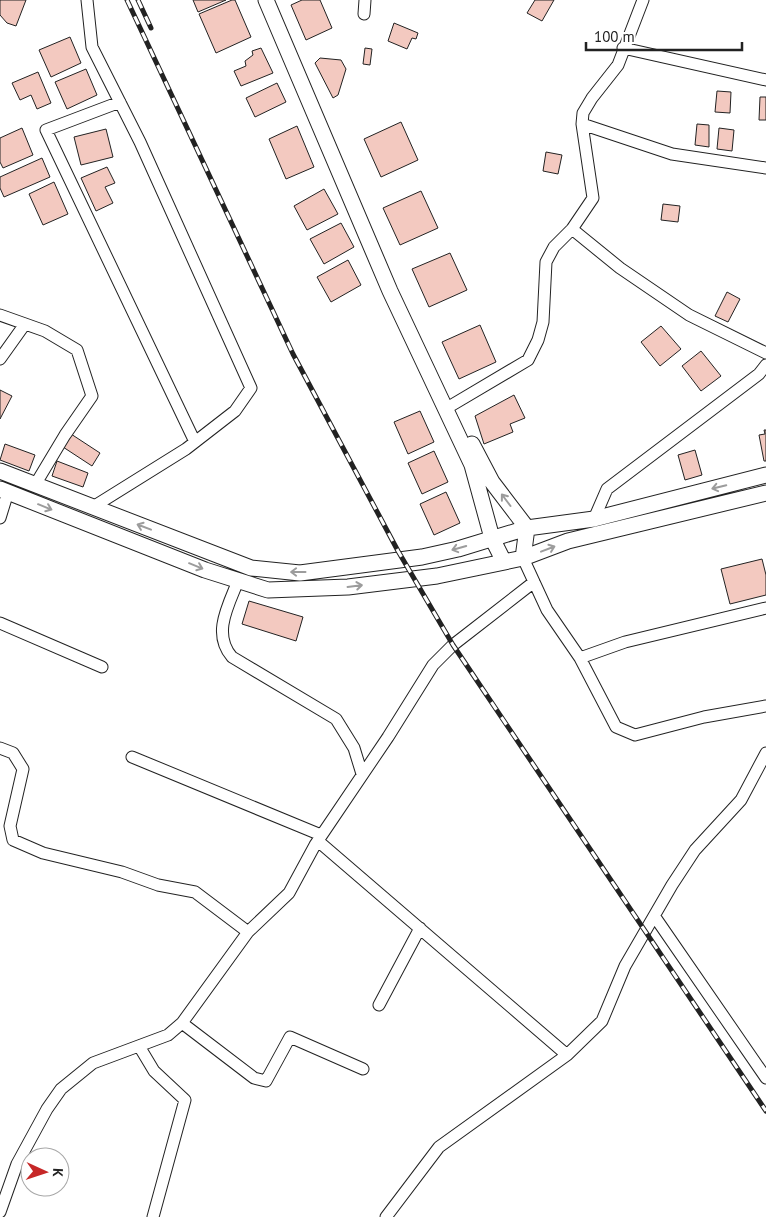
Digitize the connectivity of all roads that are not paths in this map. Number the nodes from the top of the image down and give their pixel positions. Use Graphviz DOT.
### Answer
graph roads {
  1 [pos="87,0"];
  2 [pos="266,0"];
  3 [pos="365,0"];
  4 [pos="643,0"];
  5 [pos="364,14"];
  6 [pos="623,48"];
  7 [pos="766,80"];
  8 [pos="120,102"];
  9 [pos="582,124"];
  10 [pos="766,168"];
  11 [pos="572,229"];
  12 [pos="371,242"];
  13 [pos="0,315"];
  14 [pos="25,324"];
  15 [pos="766,353"];
  16 [pos="0,359"];
  17 [pos="766,364"];
  18 [pos="452,405"];
  19 [pos="195,442"];
  20 [pos="0,471"];
  21 [pos="766,475"];
  22 [pos="35,485"];
  23 [pos="4,490"];
  24 [pos="766,493"];
  25 [pos="93,507"];
  26 [pos="0,518"];
  27 [pos="594,519"];
  28 [pos="527,528"];
  29 [pos="492,538"];
  30 [pos="523,558"];
  31 [pos="504,562"];
  32 [pos="238,581"];
  33 [pos="534,582"];
  34 [pos="766,608"];
  35 [pos="0,623"];
  36 [pos="580,658"];
  37 [pos="102,667"];
  38 [pos="766,706"];
  39 [pos="0,748"];
  40 [pos="766,752"];
  41 [pos="132,757"];
  42 [pos="362,774"];
  43 [pos="320,838"];
  44 [pos="655,917"];
  45 [pos="420,928"];
  46 [pos="248,932"];
  47 [pos="379,1005"];
  48 [pos="182,1023"];
  49 [pos="139,1046"];
  50 [pos="567,1055"];
  51 [pos="363,1070"];
  52 [pos="766,1078"];
  53 [pos="0,1174"];
  54 [pos="13,1175"];
  55 [pos="0,1212"];
  56 [pos="153,1217"];
  57 [pos="386,1217"];
  1 -- 8 [label="street"];
  2 -- 12 [label="main road"];
  3 -- 5 [label="street"];
  4 -- 6 [label="street"];
  6 -- 7 [label="street"];
  6 -- 9 [label="street"];
  8 -- 19 [label="street"];
  8 -- 19 [label="street"];
  9 -- 10 [label="street"];
  9 -- 11 [label="street"];
  11 -- 15 [label="street"];
  11 -- 18 [label="street"];
  12 -- 18 [label="main road"];
  12 -- 29 [label="main road"];
  13 -- 14 [label="street"];
  14 -- 16 [label="street"];
  14 -- 22 [label="street"];
  17 -- 27 [label="street"];
  28 -- 18 [label="main road, one-way"];
  19 -- 25 [label="street"];
  20 -- 22 [label="main road"];
  21 -- 27 [label="main road, one-way"];
  22 -- 25 [label="main road"];
  23 -- 26 [label="street"];
  23 -- 32 [label="main road, one-way"];
  30 -- 24 [label="main road, one-way"];
  29 -- 25 [label="main road, one-way"];
  27 -- 28 [label="main road"];
  28 -- 29 [label="main road"];
  28 -- 30 [label="main road"];
  29 -- 31 [label="main road"];
  30 -- 31 [label="main road"];
  30 -- 33 [label="street"];
  32 -- 31 [label="main road, one-way"];
  32 -- 42 [label="street"];
  33 -- 36 [label="street"];
  33 -- 42 [label="street"];
  34 -- 36 [label="street"];
  35 -- 37 [label="street"];
  36 -- 38 [label="street"];
  39 -- 46 [label="street"];
  40 -- 44 [label="street"];
  41 -- 43 [label="street"];
  42 -- 43 [label="street"];
  43 -- 45 [label="street"];
  43 -- 46 [label="street"];
  44 -- 50 [label="street"];
  44 -- 52 [label="street"];
  45 -- 47 [label="street"];
  45 -- 50 [label="street"];
  46 -- 48 [label="street"];
  48 -- 49 [label="street"];
  48 -- 51 [label="street"];
  49 -- 54 [label="street"];
  49 -- 56 [label="street"];
  50 -- 57 [label="street"];
  53 -- 54 [label="street"];
  54 -- 55 [label="street"];
}
